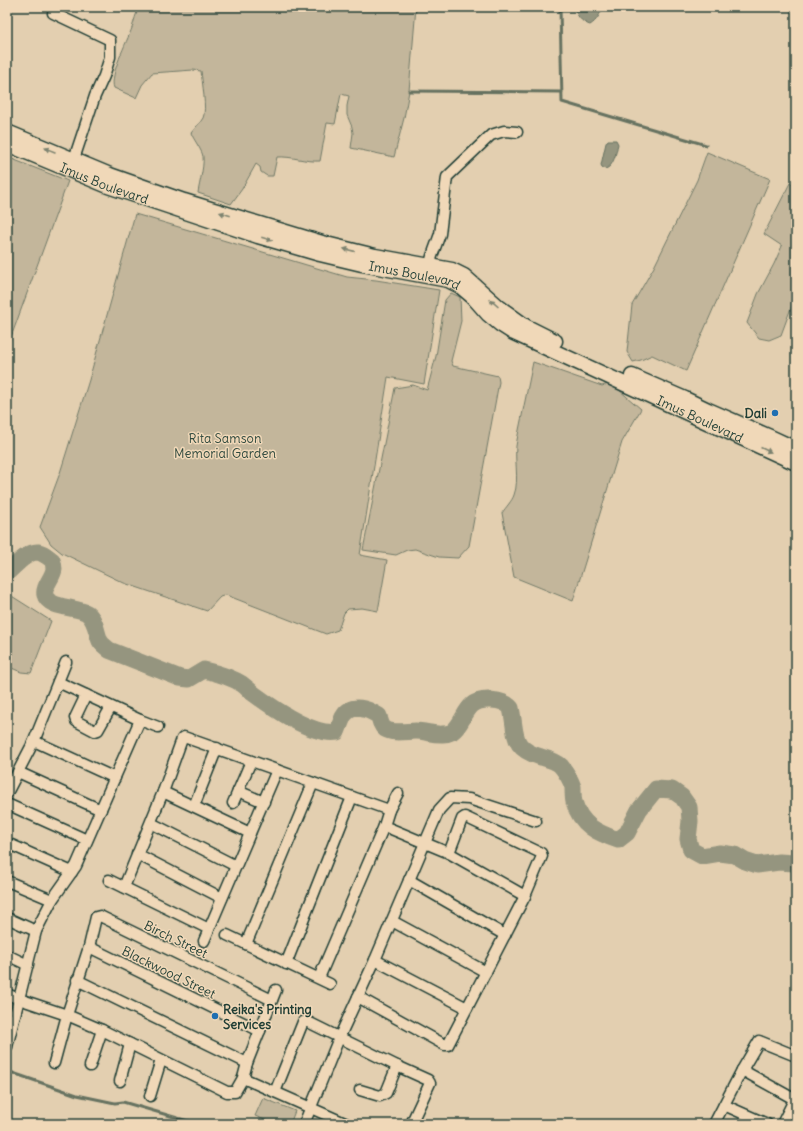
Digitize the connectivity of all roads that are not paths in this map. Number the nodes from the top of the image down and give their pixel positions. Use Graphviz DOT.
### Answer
graph roads {
  1 [pos="53,13"];
  2 [pos="7,132"];
  3 [pos="518,132"];
  4 [pos="7,144"];
  5 [pos="72,165"];
  6 [pos="429,271"];
  7 [pos="796,449"];
  8 [pos="796,463"];
  9 [pos="66,662"];
  10 [pos="58,682"];
  11 [pos="86,695"];
  12 [pos="111,707"];
  13 [pos="140,720"];
  14 [pos="158,727"];
  15 [pos="34,741"];
  16 [pos="217,748"];
  17 [pos="251,760"];
  18 [pos="277,770"];
  19 [pos="18,772"];
  20 [pos="115,778"];
  21 [pos="313,783"];
  22 [pos="238,791"];
  23 [pos="163,792"];
  24 [pos="7,793"];
  25 [pos="398,793"];
  26 [pos="352,797"];
  27 [pos="264,802"];
  28 [pos="234,803"];
  29 [pos="7,804"];
  30 [pos="194,806"];
  31 [pos="101,810"];
  32 [pos="389,810"];
  33 [pos="536,821"];
  34 [pos="150,823"];
  35 [pos="384,826"];
  36 [pos="250,833"];
  37 [pos="87,840"];
  38 [pos="425,842"];
  39 [pos="7,843"];
  40 [pos="449,853"];
  41 [pos="137,854"];
  42 [pos="236,866"];
  43 [pos="72,872"];
  44 [pos="108,880"];
  45 [pos="410,880"];
  46 [pos="7,881"];
  47 [pos="124,887"];
  48 [pos="525,896"];
  49 [pos="222,898"];
  50 [pos="52,900"];
  51 [pos="7,918"];
  52 [pos="392,921"];
  53 [pos="209,929"];
  54 [pos="36,931"];
  55 [pos="227,935"];
  56 [pos="505,935"];
  57 [pos="204,941"];
  58 [pos="246,944"];
  59 [pos="89,948"];
  60 [pos="7,955"];
  61 [pos="375,960"];
  62 [pos="286,964"];
  63 [pos="28,965"];
  64 [pos="486,972"];
  65 [pos="319,978"];
  66 [pos="77,980"];
  67 [pos="330,984"];
  68 [pos="276,990"];
  69 [pos="7,994"];
  70 [pos="358,997"];
  71 [pos="19,999"];
  72 [pos="272,1000"];
  73 [pos="467,1008"];
  74 [pos="67,1015"];
  75 [pos="102,1030"];
  76 [pos="260,1031"];
  77 [pos="339,1038"];
  78 [pos="8,1041"];
  79 [pos="130,1044"];
  80 [pos="796,1056"];
  81 [pos="161,1060"];
  82 [pos="247,1062"];
  83 [pos="54,1063"];
  84 [pos="90,1066"];
  85 [pos="397,1066"];
  86 [pos="742,1070"];
  87 [pos="243,1078"];
  88 [pos="120,1081"];
  89 [pos="360,1090"];
  90 [pos="275,1092"];
  91 [pos="150,1096"];
  92 [pos="795,1097"];
  93 [pos="724,1105"];
  94 [pos="311,1109"];
  95 [pos="304,1124"];
  96 [pos="347,1124"];
  97 [pos="411,1124"];
  98 [pos="714,1124"];
  99 [pos="767,1124"];
  100 [pos="782,1124"];
  1 -- 5 [label="street"];
  5 -- 2 [label="main road, Imus Boulevard, one-way"];
  3 -- 6 [label="street"];
  4 -- 5 [label="main road, Imus Boulevard"];
  5 -- 6 [label="main road, Imus Boulevard"];
  7 -- 6 [label="main road, Imus Boulevard, one-way"];
  6 -- 8 [label="main road, Imus Boulevard, one-way"];
  9 -- 10 [label="street"];
  10 -- 11 [label="street"];
  10 -- 15 [label="street"];
  11 -- 12 [label="street"];
  11 -- 12 [label="street"];
  12 -- 13 [label="street"];
  13 -- 14 [label="street"];
  13 -- 20 [label="street"];
  15 -- 19 [label="street"];
  15 -- 20 [label="street"];
  16 -- 17 [label="street"];
  16 -- 23 [label="street"];
  16 -- 30 [label="street"];
  17 -- 18 [label="street"];
  17 -- 22 [label="street"];
  18 -- 21 [label="street"];
  18 -- 27 [label="street"];
  19 -- 24 [label="street"];
  19 -- 31 [label="street"];
  20 -- 31 [label="street"];
  21 -- 26 [label="street"];
  21 -- 58 [label="street"];
  22 -- 27 [label="street"];
  22 -- 28 [label="street"];
  23 -- 30 [label="street"];
  23 -- 34 [label="street"];
  25 -- 32 [label="street"];
  26 -- 32 [label="street"];
  26 -- 62 [label="street"];
  27 -- 36 [label="street"];
  29 -- 37 [label="street"];
  30 -- 36 [label="street"];
  31 -- 37 [label="street"];
  32 -- 35 [label="street"];
  33 -- 38 [label="street"];
  34 -- 41 [label="street"];
  34 -- 42 [label="street"];
  35 -- 38 [label="street"];
  35 -- 65 [label="street"];
  36 -- 42 [label="street"];
  37 -- 43 [label="street"];
  38 -- 40 [label="street"];
  38 -- 45 [label="street"];
  39 -- 43 [label="street"];
  40 -- 48 [label="street"];
  40 -- 48 [label="street"];
  41 -- 47 [label="street"];
  41 -- 49 [label="street"];
  42 -- 49 [label="street"];
  43 -- 50 [label="street"];
  44 -- 47 [label="street"];
  45 -- 52 [label="street"];
  45 -- 56 [label="street"];
  46 -- 50 [label="street"];
  47 -- 53 [label="street"];
  48 -- 56 [label="street"];
  49 -- 53 [label="street"];
  50 -- 54 [label="street"];
  51 -- 54 [label="street"];
  52 -- 61 [label="street"];
  52 -- 64 [label="street"];
  53 -- 57 [label="street"];
  54 -- 63 [label="street"];
  55 -- 58 [label="street"];
  56 -- 64 [label="street"];
  58 -- 62 [label="street"];
  59 -- 66 [label="street"];
  59 -- 72 [label="street, Birch Street"];
  59 -- 76 [label="street, Blackwood Street"];
  60 -- 63 [label="street"];
  61 -- 70 [label="street"];
  61 -- 73 [label="street"];
  62 -- 65 [label="street"];
  63 -- 71 [label="street"];
  64 -- 73 [label="street"];
  65 -- 67 [label="street"];
  66 -- 74 [label="street"];
  66 -- 82 [label="street"];
  68 -- 72 [label="street"];
  69 -- 71 [label="street"];
  70 -- 73 [label="street"];
  70 -- 77 [label="street"];
  71 -- 74 [label="street"];
  71 -- 78 [label="street"];
  72 -- 76 [label="street"];
  74 -- 75 [label="street"];
  74 -- 83 [label="street"];
  75 -- 79 [label="street"];
  75 -- 84 [label="street"];
  76 -- 82 [label="street"];
  77 -- 85 [label="street"];
  77 -- 90 [label="street"];
  77 -- 94 [label="street"];
  79 -- 81 [label="street"];
  79 -- 88 [label="street"];
  80 -- 86 [label="street"];
  81 -- 87 [label="street"];
  81 -- 91 [label="street"];
  82 -- 87 [label="street"];
  85 -- 89 [label="street"];
  85 -- 97 [label="street"];
  86 -- 92 [label="street"];
  86 -- 93 [label="street"];
  87 -- 90 [label="street"];
  90 -- 94 [label="street"];
  92 -- 100 [label="street"];
  93 -- 98 [label="street"];
  93 -- 99 [label="street"];
  94 -- 95 [label="street"];
  94 -- 96 [label="street"];
}
